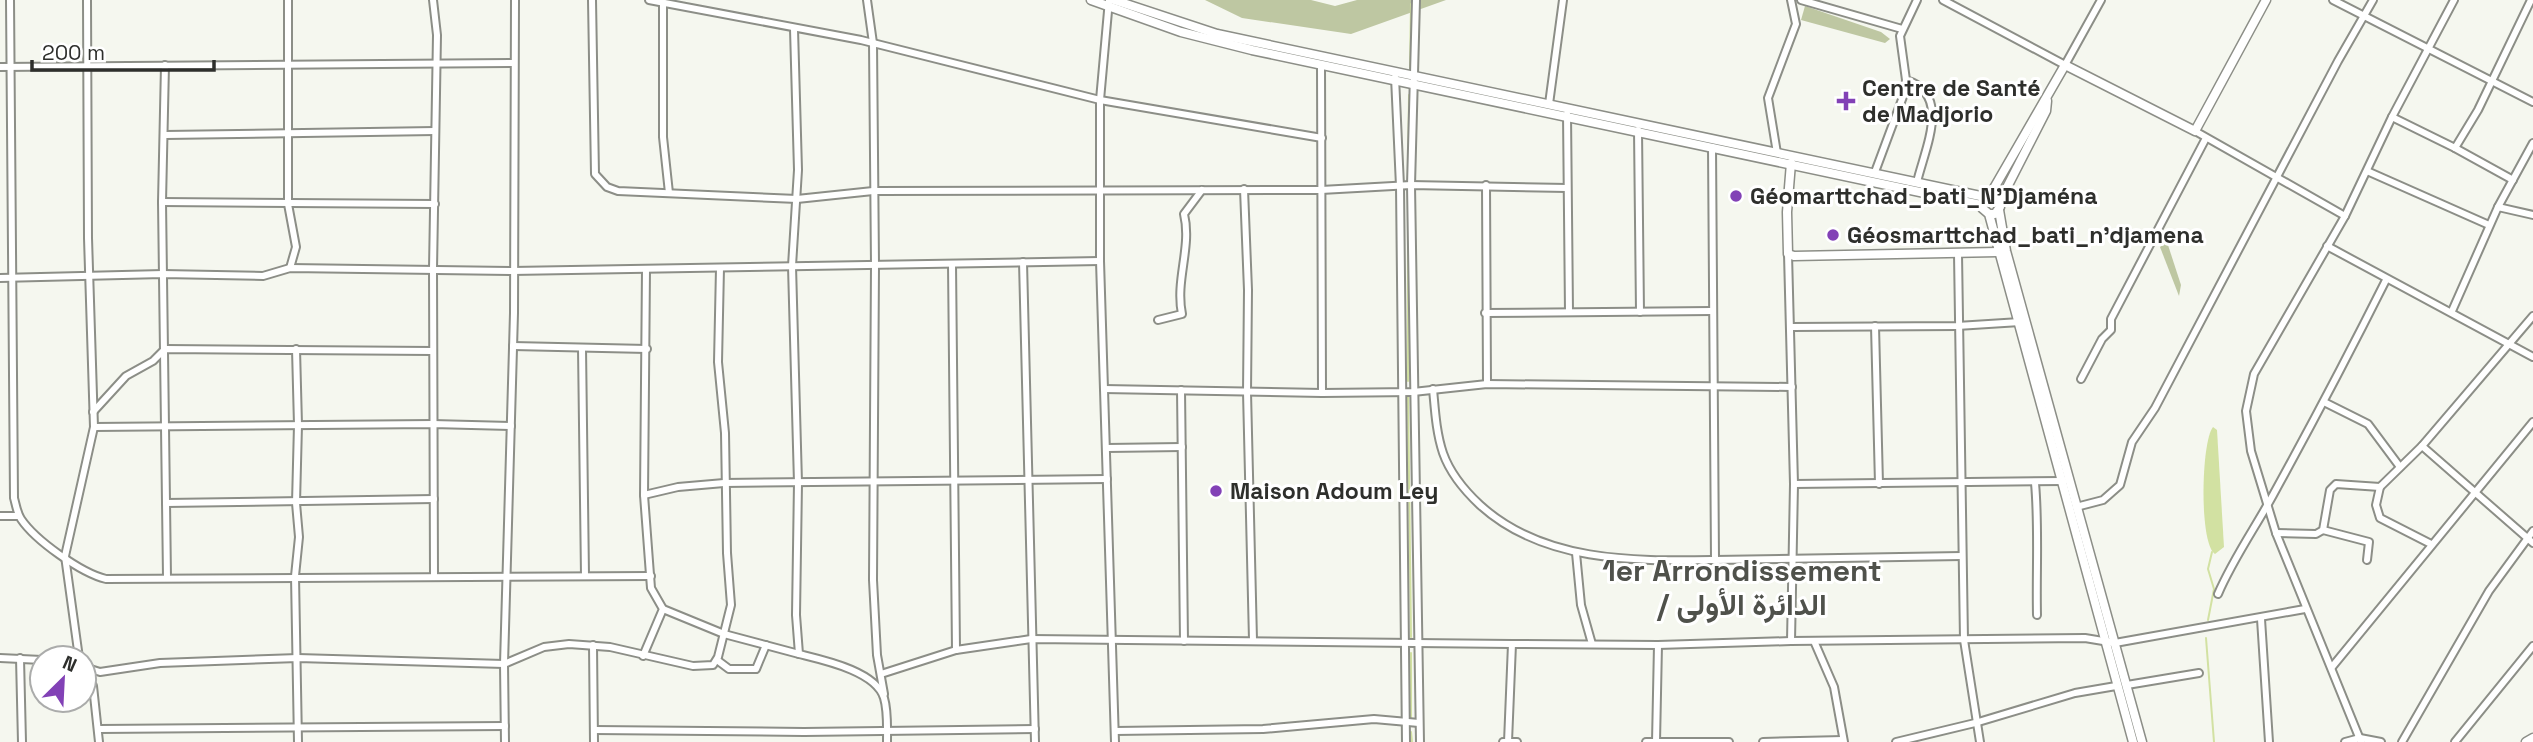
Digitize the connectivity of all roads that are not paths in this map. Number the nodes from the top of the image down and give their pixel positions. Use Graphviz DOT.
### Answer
graph roads {
  1 [pos="10,0"];
  2 [pos="87,0"];
  3 [pos="288,0"];
  4 [pos="433,0"];
  5 [pos="515,0"];
  6 [pos="592,0"];
  7 [pos="649,0"];
  8 [pos="867,0"];
  9 [pos="1091,0"];
  10 [pos="1416,0"];
  11 [pos="1563,0"];
  12 [pos="1791,0"];
  13 [pos="1801,0"];
  14 [pos="1917,0"];
  15 [pos="1943,0"];
  16 [pos="2101,0"];
  17 [pos="2266,0"];
  18 [pos="2333,0"];
  19 [pos="2373,0"];
  20 [pos="2454,0"];
  21 [pos="2531,0"];
  22 [pos="1110,2"];
  23 [pos="663,4"];
  24 [pos="677,4"];
  25 [pos="2365,16"];
  26 [pos="794,29"];
  27 [pos="1902,29"];
  28 [pos="873,43"];
  29 [pos="2428,50"];
  30 [pos="288,63"];
  31 [pos="436,63"];
  32 [pos="514,64"];
  33 [pos="165,65"];
  34 [pos="2065,65"];
  35 [pos="89,66"];
  36 [pos="1321,66"];
  37 [pos="0,67"];
  38 [pos="10,67"];
  39 [pos="1395,77"];
  40 [pos="1413,80"];
  41 [pos="1906,80"];
  42 [pos="2490,82"];
  43 [pos="1100,100"];
  44 [pos="2047,101"];
  45 [pos="2533,102"];
  46 [pos="1549,104"];
  47 [pos="1568,112"];
  48 [pos="2392,117"];
  49 [pos="1637,130"];
  50 [pos="435,131"];
  51 [pos="2194,131"];
  52 [pos="288,133"];
  53 [pos="165,135"];
  54 [pos="1322,138"];
  55 [pos="2206,138"];
  56 [pos="2533,144"];
  57 [pos="1712,147"];
  58 [pos="2455,148"];
  59 [pos="1777,153"];
  60 [pos="1791,163"];
  61 [pos="2367,171"];
  62 [pos="1875,172"];
  63 [pos="2277,178"];
  64 [pos="2513,180"];
  65 [pos="1917,182"];
  66 [pos="1411,185"];
  67 [pos="1400,186"];
  68 [pos="1486,186"];
  69 [pos="1567,188"];
  70 [pos="1244,189"];
  71 [pos="1202,190"];
  72 [pos="1321,190"];
  73 [pos="873,191"];
  74 [pos="1100,192"];
  75 [pos="669,193"];
  76 [pos="1985,199"];
  77 [pos="797,200"];
  78 [pos="162,202"];
  79 [pos="288,204"];
  80 [pos="435,204"];
  81 [pos="2000,205"];
  82 [pos="2498,207"];
  83 [pos="1989,214"];
  84 [pos="2533,215"];
  85 [pos="2345,216"];
  86 [pos="2489,225"];
  87 [pos="2327,246"];
  88 [pos="1998,252"];
  89 [pos="1788,254"];
  90 [pos="1958,254"];
  91 [pos="1100,261"];
  92 [pos="1023,262"];
  93 [pos="953,264"];
  94 [pos="875,265"];
  95 [pos="792,266"];
  96 [pos="290,268"];
  97 [pos="720,268"];
  98 [pos="433,269"];
  99 [pos="646,269"];
  100 [pos="512,271"];
  101 [pos="163,274"];
  102 [pos="89,276"];
  103 [pos="0,278"];
  104 [pos="13,278"];
  105 [pos="2386,280"];
  106 [pos="1712,311"];
  107 [pos="1569,312"];
  108 [pos="1640,312"];
  109 [pos="2452,312"];
  110 [pos="1485,313"];
  111 [pos="2533,316"];
  112 [pos="1158,320"];
  113 [pos="2022,321"];
  114 [pos="1875,326"];
  115 [pos="1957,326"];
  116 [pos="1792,327"];
  117 [pos="2507,343"];
  118 [pos="513,346"];
  119 [pos="582,348"];
  120 [pos="165,349"];
  121 [pos="296,349"];
  122 [pos="647,349"];
  123 [pos="433,351"];
  124 [pos="2533,357"];
  125 [pos="2081,379"];
  126 [pos="1487,384"];
  127 [pos="1713,385"];
  128 [pos="1792,387"];
  129 [pos="1104,389"];
  130 [pos="1433,389"];
  131 [pos="1181,390"];
  132 [pos="1247,392"];
  133 [pos="1402,392"];
  134 [pos="1413,392"];
  135 [pos="1322,393"];
  136 [pos="2323,402"];
  137 [pos="93,412"];
  138 [pos="2533,422"];
  139 [pos="433,424"];
  140 [pos="298,425"];
  141 [pos="166,426"];
  142 [pos="511,426"];
  143 [pos="94,427"];
  144 [pos="2422,446"];
  145 [pos="1182,447"];
  146 [pos="1107,448"];
  147 [pos="2400,467"];
  148 [pos="1026,479"];
  149 [pos="955,480"];
  150 [pos="1107,480"];
  151 [pos="2063,481"];
  152 [pos="875,482"];
  153 [pos="1961,482"];
  154 [pos="724,483"];
  155 [pos="2035,483"];
  156 [pos="798,484"];
  157 [pos="1794,484"];
  158 [pos="1879,484"];
  159 [pos="2380,487"];
  160 [pos="2474,492"];
  161 [pos="644,495"];
  162 [pos="433,499"];
  163 [pos="166,503"];
  164 [pos="296,503"];
  165 [pos="2076,507"];
  166 [pos="2267,507"];
  167 [pos="0,516"];
  168 [pos="19,516"];
  169 [pos="2323,530"];
  170 [pos="2533,531"];
  171 [pos="2276,533"];
  172 [pos="2530,540"];
  173 [pos="2431,544"];
  174 [pos="1576,553"];
  175 [pos="65,556"];
  176 [pos="1962,556"];
  177 [pos="1794,559"];
  178 [pos="1715,560"];
  179 [pos="2367,560"];
  180 [pos="295,576"];
  181 [pos="434,576"];
  182 [pos="508,576"];
  183 [pos="585,576"];
  184 [pos="651,576"];
  185 [pos="167,577"];
  186 [pos="2218,594"];
  187 [pos="663,609"];
  188 [pos="2305,609"];
  189 [pos="2037,615"];
  190 [pos="2261,619"];
  191 [pos="724,634"];
  192 [pos="1031,639"];
  193 [pos="1253,640"];
  194 [pos="1964,640"];
  195 [pos="1111,641"];
  196 [pos="1184,641"];
  197 [pos="1791,641"];
  198 [pos="1814,641"];
  199 [pos="2111,641"];
  200 [pos="1406,642"];
  201 [pos="1418,642"];
  202 [pos="77,644"];
  203 [pos="1512,644"];
  204 [pos="1592,644"];
  205 [pos="593,645"];
  206 [pos="766,645"];
  207 [pos="1658,645"];
  208 [pos="2533,646"];
  209 [pos="957,650"];
  210 [pos="799,654"];
  211 [pos="642,656"];
  212 [pos="0,658"];
  213 [pos="20,658"];
  214 [pos="298,658"];
  215 [pos="28,659"];
  216 [pos="717,660"];
  217 [pos="504,664"];
  218 [pos="2332,667"];
  219 [pos="98,672"];
  220 [pos="2199,673"];
  221 [pos="881,674"];
  222 [pos="2127,684"];
  223 [pos="2116,686"];
  224 [pos="884,696"];
  225 [pos="97,714"];
  226 [pos="1406,721"];
  227 [pos="1419,723"];
  228 [pos="1975,723"];
  229 [pos="505,726"];
  230 [pos="297,728"];
  231 [pos="99,729"];
  232 [pos="1035,729"];
  233 [pos="594,730"];
  234 [pos="1115,731"];
  235 [pos="804,732"];
  236 [pos="887,732"];
  237 [pos="2533,738"];
  238 [pos="2361,740"];
  239 [pos="1844,741"];
  240 [pos="22,742"];
  241 [pos="99,742"];
  242 [pos="298,742"];
  243 [pos="505,742"];
  244 [pos="594,742"];
  245 [pos="806,742"];
  246 [pos="887,742"];
  247 [pos="1035,742"];
  248 [pos="1115,742"];
  249 [pos="1406,742"];
  250 [pos="1420,742"];
  251 [pos="1506,742"];
  252 [pos="1517,742"];
  253 [pos="1646,742"];
  254 [pos="1656,742"];
  255 [pos="1665,742"];
  256 [pos="1729,742"];
  257 [pos="1763,742"];
  258 [pos="1896,742"];
  259 [pos="1980,742"];
  260 [pos="2133,742"];
  261 [pos="2142,742"];
  262 [pos="2269,742"];
  263 [pos="2345,742"];
  264 [pos="2381,742"];
  265 [pos="2402,742"];
  266 [pos="2455,742"];
  267 [pos="2526,742"];
  1 -- 38 [label="street"];
  2 -- 35 [label="street"];
  3 -- 30 [label="street"];
  4 -- 31 [label="street"];
  5 -- 32 [label="street"];
  6 -- 75 [label="street"];
  7 -- 23 [label="street"];
  8 -- 28 [label="street"];
  9 -- 22 [label="street"];
  10 -- 40 [label="street"];
  11 -- 46 [label="street"];
  12 -- 59 [label="street"];
  13 -- 27 [label="street"];
  14 -- 27 [label="street"];
  15 -- 34 [label="street"];
  16 -- 34 [label="street"];
  17 -- 51 [label="street"];
  18 -- 25 [label="street"];
  19 -- 25 [label="street"];
  20 -- 29 [label="street"];
  21 -- 42 [label="street"];
  22 -- 36 [label="street"];
  22 -- 39 [label="street"];
  22 -- 43 [label="street"];
  23 -- 24 [label="street"];
  23 -- 75 [label="street"];
  24 -- 26 [label="street"];
  25 -- 29 [label="street"];
  25 -- 63 [label="street"];
  26 -- 28 [label="street"];
  26 -- 77 [label="street"];
  27 -- 41 [label="street"];
  28 -- 43 [label="street"];
  28 -- 73 [label="street"];
  29 -- 42 [label="street"];
  29 -- 48 [label="street"];
  30 -- 31 [label="street"];
  30 -- 33 [label="street"];
  30 -- 52 [label="street"];
  31 -- 32 [label="street"];
  31 -- 50 [label="street"];
  32 -- 100 [label="street"];
  33 -- 35 [label="street"];
  33 -- 53 [label="street"];
  34 -- 44 [label="street"];
  34 -- 51 [label="street"];
  35 -- 38 [label="street"];
  35 -- 102 [label="street"];
  36 -- 39 [label="street"];
  36 -- 54 [label="street"];
  37 -- 38 [label="street"];
  38 -- 104 [label="street"];
  39 -- 40 [label="street"];
  39 -- 67 [label="street"];
  40 -- 46 [label="street"];
  40 -- 47 [label="street"];
  40 -- 66 [label="street"];
  41 -- 62 [label="street"];
  41 -- 65 [label="street"];
  42 -- 45 [label="street"];
  42 -- 58 [label="street"];
  43 -- 54 [label="street"];
  43 -- 74 [label="street"];
  44 -- 76 [label="street"];
  44 -- 81 [label="street"];
  46 -- 47 [label="street"];
  47 -- 49 [label="street"];
  47 -- 59 [label="street"];
  47 -- 69 [label="street"];
  48 -- 58 [label="street"];
  48 -- 61 [label="street"];
  49 -- 57 [label="street"];
  49 -- 108 [label="street"];
  50 -- 52 [label="street"];
  50 -- 80 [label="street"];
  51 -- 55 [label="street"];
  52 -- 53 [label="street"];
  52 -- 79 [label="street"];
  53 -- 78 [label="street"];
  54 -- 72 [label="street"];
  55 -- 63 [label="street"];
  55 -- 125 [label="street"];
  56 -- 64 [label="street"];
  57 -- 60 [label="street"];
  57 -- 106 [label="street"];
  58 -- 64 [label="street"];
  59 -- 62 [label="street"];
  60 -- 76 [label="street"];
  60 -- 89 [label="street"];
  61 -- 85 [label="street"];
  61 -- 86 [label="street"];
  62 -- 65 [label="street"];
  63 -- 85 [label="street"];
  63 -- 165 [label="street"];
  64 -- 82 [label="street"];
  65 -- 76 [label="street"];
  66 -- 67 [label="street"];
  66 -- 68 [label="street"];
  66 -- 134 [label="street"];
  67 -- 72 [label="street"];
  67 -- 133 [label="street"];
  68 -- 69 [label="street"];
  68 -- 110 [label="street"];
  69 -- 107 [label="street"];
  70 -- 71 [label="street"];
  70 -- 72 [label="street"];
  70 -- 132 [label="street"];
  71 -- 74 [label="street"];
  71 -- 112 [label="street"];
  72 -- 135 [label="street"];
  73 -- 74 [label="street"];
  73 -- 77 [label="street"];
  73 -- 94 [label="street"];
  74 -- 91 [label="street"];
  75 -- 77 [label="street"];
  76 -- 81 [label="street"];
  76 -- 83 [label="street"];
  77 -- 95 [label="street"];
  78 -- 79 [label="street"];
  78 -- 101 [label="street"];
  79 -- 80 [label="street"];
  79 -- 96 [label="street"];
  80 -- 98 [label="street"];
  81 -- 83 [label="street"];
  81 -- 113 [label="street"];
  82 -- 84 [label="street"];
  82 -- 86 [label="street"];
  83 -- 88 [label="street"];
  85 -- 87 [label="street"];
  86 -- 109 [label="street"];
  87 -- 105 [label="street"];
  87 -- 166 [label="street"];
  88 -- 90 [label="street"];
  88 -- 113 [label="street"];
  89 -- 90 [label="street"];
  89 -- 116 [label="street"];
  90 -- 115 [label="street"];
  91 -- 92 [label="street"];
  91 -- 129 [label="street"];
  92 -- 93 [label="street"];
  92 -- 148 [label="street"];
  93 -- 94 [label="street"];
  93 -- 149 [label="street"];
  94 -- 95 [label="street"];
  94 -- 152 [label="street"];
  95 -- 97 [label="street"];
  95 -- 156 [label="street"];
  96 -- 98 [label="street"];
  96 -- 101 [label="street"];
  97 -- 99 [label="street"];
  97 -- 154 [label="street"];
  98 -- 100 [label="street"];
  98 -- 123 [label="street"];
  99 -- 100 [label="street"];
  99 -- 122 [label="street"];
  100 -- 118 [label="street"];
  101 -- 102 [label="street"];
  101 -- 120 [label="street"];
  102 -- 104 [label="street"];
  102 -- 137 [label="street"];
  103 -- 104 [label="street"];
  104 -- 168 [label="street"];
  105 -- 109 [label="street"];
  105 -- 136 [label="street"];
  106 -- 108 [label="street"];
  106 -- 127 [label="street"];
  107 -- 108 [label="street"];
  107 -- 110 [label="street"];
  109 -- 117 [label="street"];
  110 -- 126 [label="street"];
  111 -- 117 [label="street"];
  113 -- 115 [label="street"];
  113 -- 151 [label="street"];
  113 -- 165 [label="street"];
  114 -- 115 [label="street"];
  114 -- 116 [label="street"];
  114 -- 158 [label="street"];
  115 -- 153 [label="street"];
  116 -- 128 [label="street"];
  117 -- 124 [label="street"];
  117 -- 144 [label="street"];
  118 -- 119 [label="street"];
  118 -- 142 [label="street"];
  119 -- 122 [label="street"];
  119 -- 183 [label="street"];
  120 -- 121 [label="street"];
  120 -- 137 [label="street"];
  120 -- 141 [label="street"];
  121 -- 123 [label="street"];
  121 -- 140 [label="street"];
  122 -- 161 [label="street"];
  123 -- 139 [label="street"];
  126 -- 127 [label="street"];
  126 -- 130 [label="street"];
  127 -- 128 [label="street"];
  127 -- 178 [label="street"];
  128 -- 157 [label="street"];
  129 -- 131 [label="street"];
  129 -- 146 [label="street"];
  130 -- 134 [label="street"];
  130 -- 174 [label="street"];
  131 -- 132 [label="street"];
  131 -- 145 [label="street"];
  132 -- 135 [label="street"];
  132 -- 193 [label="street"];
  133 -- 134 [label="street"];
  133 -- 135 [label="street"];
  133 -- 200 [label="street"];
  134 -- 201 [label="street"];
  136 -- 147 [label="street"];
  136 -- 166 [label="street"];
  137 -- 143 [label="street"];
  138 -- 160 [label="street"];
  139 -- 140 [label="street"];
  139 -- 142 [label="street"];
  139 -- 162 [label="street"];
  140 -- 141 [label="street"];
  140 -- 164 [label="street"];
  141 -- 143 [label="street"];
  141 -- 163 [label="street"];
  142 -- 182 [label="street"];
  143 -- 175 [label="street"];
  144 -- 147 [label="street"];
  144 -- 160 [label="street"];
  145 -- 146 [label="street"];
  145 -- 196 [label="street"];
  146 -- 150 [label="street"];
  147 -- 159 [label="street"];
  148 -- 149 [label="street"];
  148 -- 150 [label="street"];
  148 -- 192 [label="street"];
  149 -- 152 [label="street"];
  149 -- 209 [label="street"];
  150 -- 195 [label="street"];
  151 -- 155 [label="street"];
  151 -- 199 [label="street"];
  152 -- 156 [label="street"];
  152 -- 221 [label="street"];
  153 -- 155 [label="street"];
  153 -- 158 [label="street"];
  153 -- 176 [label="street"];
  154 -- 156 [label="street"];
  154 -- 161 [label="street"];
  154 -- 191 [label="street"];
  155 -- 189 [label="street"];
  156 -- 210 [label="street"];
  157 -- 158 [label="street"];
  157 -- 177 [label="street"];
  159 -- 169 [label="street"];
  159 -- 173 [label="street"];
  160 -- 172 [label="street"];
  160 -- 173 [label="street"];
  161 -- 184 [label="street"];
  162 -- 164 [label="street"];
  162 -- 181 [label="street"];
  163 -- 164 [label="street"];
  163 -- 185 [label="street"];
  164 -- 180 [label="street"];
  165 -- 199 [label="street"];
  166 -- 171 [label="street"];
  166 -- 186 [label="street"];
  167 -- 168 [label="street"];
  168 -- 175 [label="street"];
  169 -- 171 [label="street"];
  169 -- 179 [label="street"];
  170 -- 172 [label="street"];
  171 -- 188 [label="street"];
  172 -- 265 [label="street"];
  173 -- 218 [label="street"];
  174 -- 178 [label="street"];
  174 -- 204 [label="street"];
  175 -- 185 [label="street"];
  175 -- 202 [label="street"];
  176 -- 177 [label="street"];
  176 -- 194 [label="street"];
  177 -- 178 [label="street"];
  177 -- 197 [label="street"];
  180 -- 181 [label="street"];
  180 -- 185 [label="street"];
  180 -- 214 [label="street"];
  181 -- 182 [label="street"];
  182 -- 183 [label="street"];
  182 -- 217 [label="street"];
  183 -- 184 [label="street"];
  184 -- 187 [label="street"];
  187 -- 191 [label="street"];
  187 -- 211 [label="street"];
  188 -- 190 [label="street"];
  188 -- 218 [label="street"];
  190 -- 199 [label="street"];
  190 -- 262 [label="street"];
  191 -- 206 [label="street"];
  191 -- 216 [label="street"];
  192 -- 195 [label="street"];
  192 -- 209 [label="street"];
  192 -- 232 [label="street"];
  193 -- 196 [label="street"];
  193 -- 200 [label="street"];
  194 -- 198 [label="street"];
  194 -- 199 [label="street"];
  194 -- 228 [label="street"];
  195 -- 196 [label="street"];
  195 -- 234 [label="street"];
  197 -- 198 [label="street"];
  197 -- 207 [label="street"];
  198 -- 239 [label="street"];
  199 -- 222 [label="street"];
  199 -- 223 [label="street"];
  200 -- 201 [label="street"];
  200 -- 226 [label="street"];
  201 -- 203 [label="street"];
  201 -- 227 [label="street"];
  203 -- 204 [label="street"];
  203 -- 251 [label="street"];
  204 -- 207 [label="street"];
  205 -- 211 [label="street"];
  205 -- 217 [label="street"];
  205 -- 233 [label="street"];
  206 -- 210 [label="street"];
  206 -- 216 [label="street"];
  207 -- 254 [label="street"];
  208 -- 266 [label="street"];
  209 -- 221 [label="street"];
  210 -- 224 [label="street"];
  211 -- 216 [label="street"];
  212 -- 213 [label="street"];
  213 -- 215 [label="street"];
  213 -- 240 [label="street"];
  214 -- 217 [label="street"];
  214 -- 219 [label="street"];
  214 -- 230 [label="street"];
  217 -- 229 [label="street"];
  218 -- 238 [label="street"];
  220 -- 222 [label="street"];
  221 -- 224 [label="street"];
  222 -- 261 [label="street"];
  223 -- 228 [label="street"];
  223 -- 260 [label="street"];
  224 -- 236 [label="street"];
  225 -- 231 [label="street"];
  226 -- 227 [label="street"];
  226 -- 234 [label="street"];
  226 -- 249 [label="street"];
  227 -- 250 [label="street"];
  228 -- 258 [label="street"];
  228 -- 259 [label="street"];
  229 -- 230 [label="street"];
  229 -- 243 [label="street"];
  230 -- 231 [label="street"];
  230 -- 242 [label="street"];
  231 -- 241 [label="street"];
  232 -- 236 [label="street"];
  232 -- 247 [label="street"];
  233 -- 235 [label="street"];
  233 -- 244 [label="street"];
  234 -- 248 [label="street"];
  235 -- 236 [label="street"];
  235 -- 245 [label="street"];
  236 -- 246 [label="street"];
  237 -- 267 [label="street"];
  238 -- 263 [label="street"];
  238 -- 264 [label="street"];
  239 -- 257 [label="street"];
  251 -- 252 [label="street"];
  253 -- 254 [label="street"];
  254 -- 255 [label="street"];
  255 -- 256 [label="street"];
}
